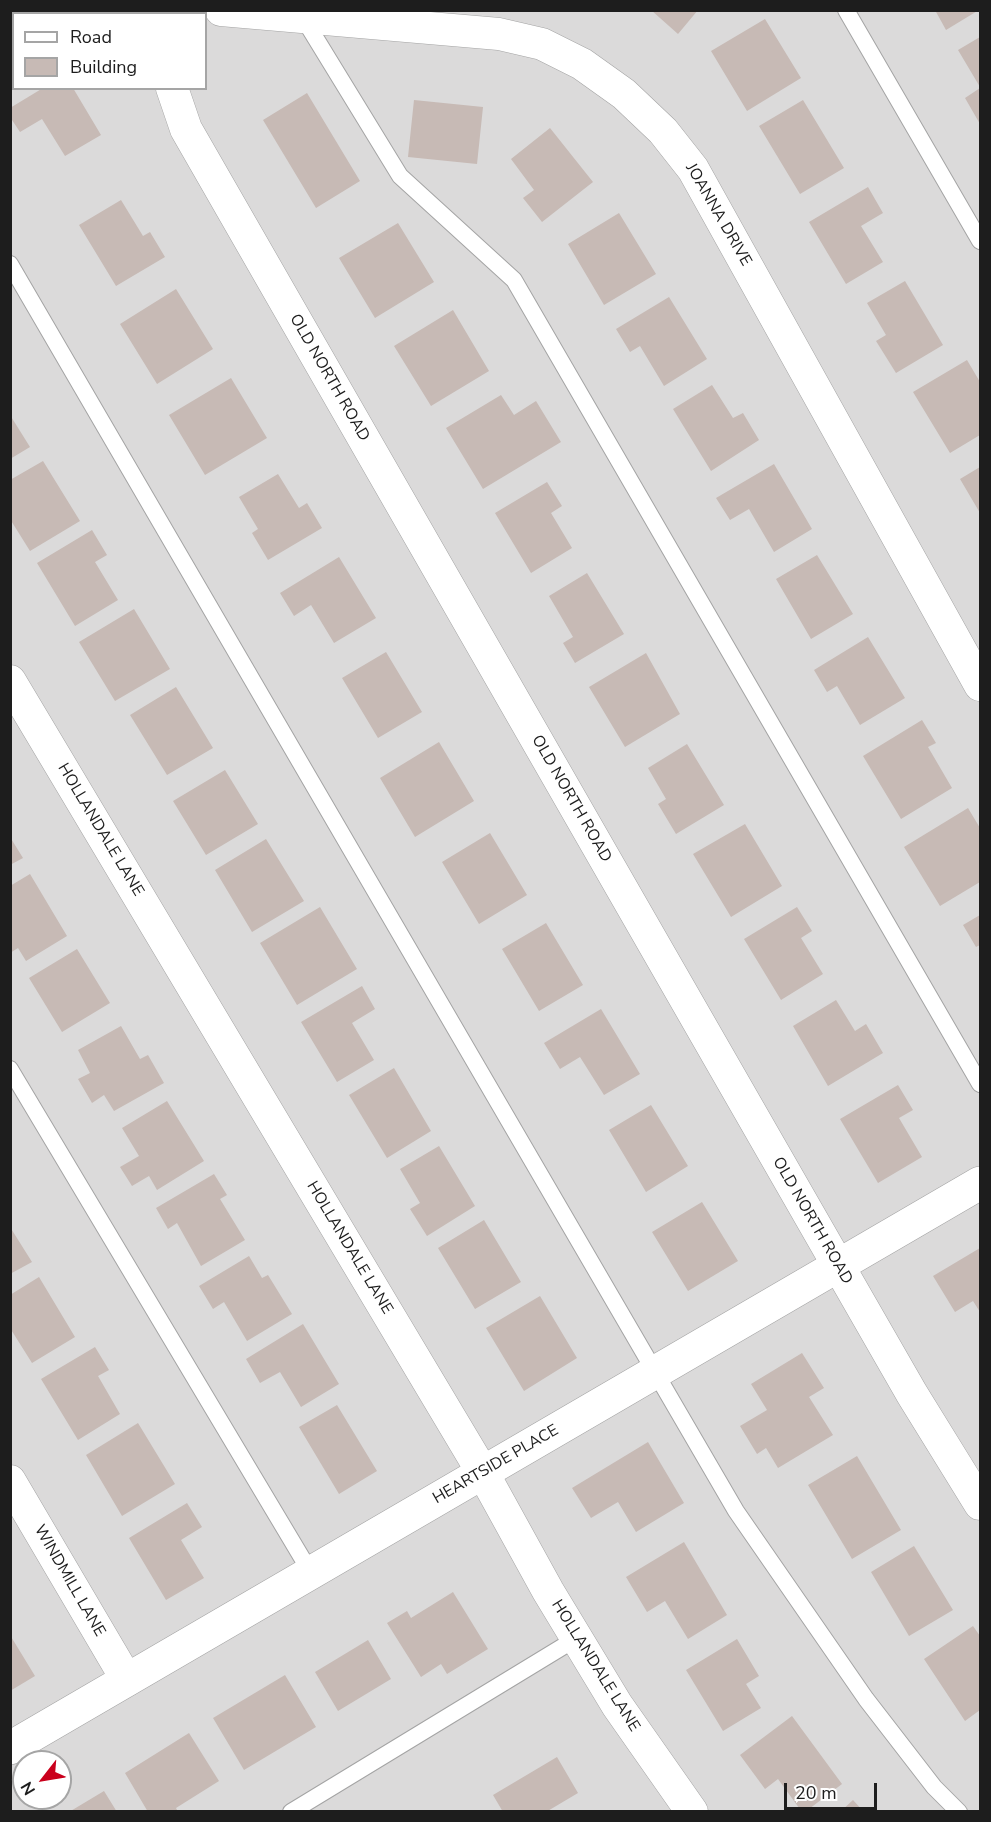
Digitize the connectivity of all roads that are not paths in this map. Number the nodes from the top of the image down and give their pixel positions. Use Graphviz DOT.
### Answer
graph roads {
  1 [pos="221,10"];
  2 [pos="846,10"];
  3 [pos="302,16"];
  4 [pos="173,90"];
  5 [pos="981,241"];
  6 [pos="10,264"];
  7 [pos="10,681"];
  8 [pos="981,685"];
  9 [pos="10,1069"];
  10 [pos="981,1084"];
  11 [pos="981,1183"];
  12 [pos="838,1266"];
  13 [pos="654,1373"];
  14 [pos="483,1473"];
  15 [pos="10,1481"];
  16 [pos="981,1504"];
  17 [pos="311,1573"];
  18 [pos="577,1638"];
  19 [pos="127,1680"];
  20 [pos="10,1748"];
  21 [pos="686,1810"];
  22 [pos="291,1812"];
  23 [pos="959,1812"];
  1 -- 3 [label="street, JOANNA DRIVE"];
  2 -- 5 [label="lane"];
  3 -- 8 [label="street, JOANNA DRIVE"];
  3 -- 10 [label="lane"];
  4 -- 12 [label="street, OLD NORTH ROAD"];
  6 -- 13 [label="lane"];
  7 -- 14 [label="street, HOLLANDALE LANE"];
  9 -- 17 [label="lane"];
  11 -- 12 [label="street, HEARTSIDE PLACE"];
  12 -- 13 [label="street, HEARTSIDE PLACE"];
  12 -- 16 [label="street, OLD NORTH ROAD"];
  13 -- 14 [label="street, HEARTSIDE PLACE"];
  13 -- 23 [label="lane"];
  14 -- 17 [label="street, HEARTSIDE PLACE"];
  14 -- 18 [label="street, HOLLANDALE LANE"];
  15 -- 19 [label="street, WINDMILL LANE"];
  17 -- 19 [label="street, HEARTSIDE PLACE"];
  18 -- 21 [label="street, HOLLANDALE LANE"];
  18 -- 22 [label="lane"];
  19 -- 20 [label="street, HEARTSIDE PLACE"];
}
